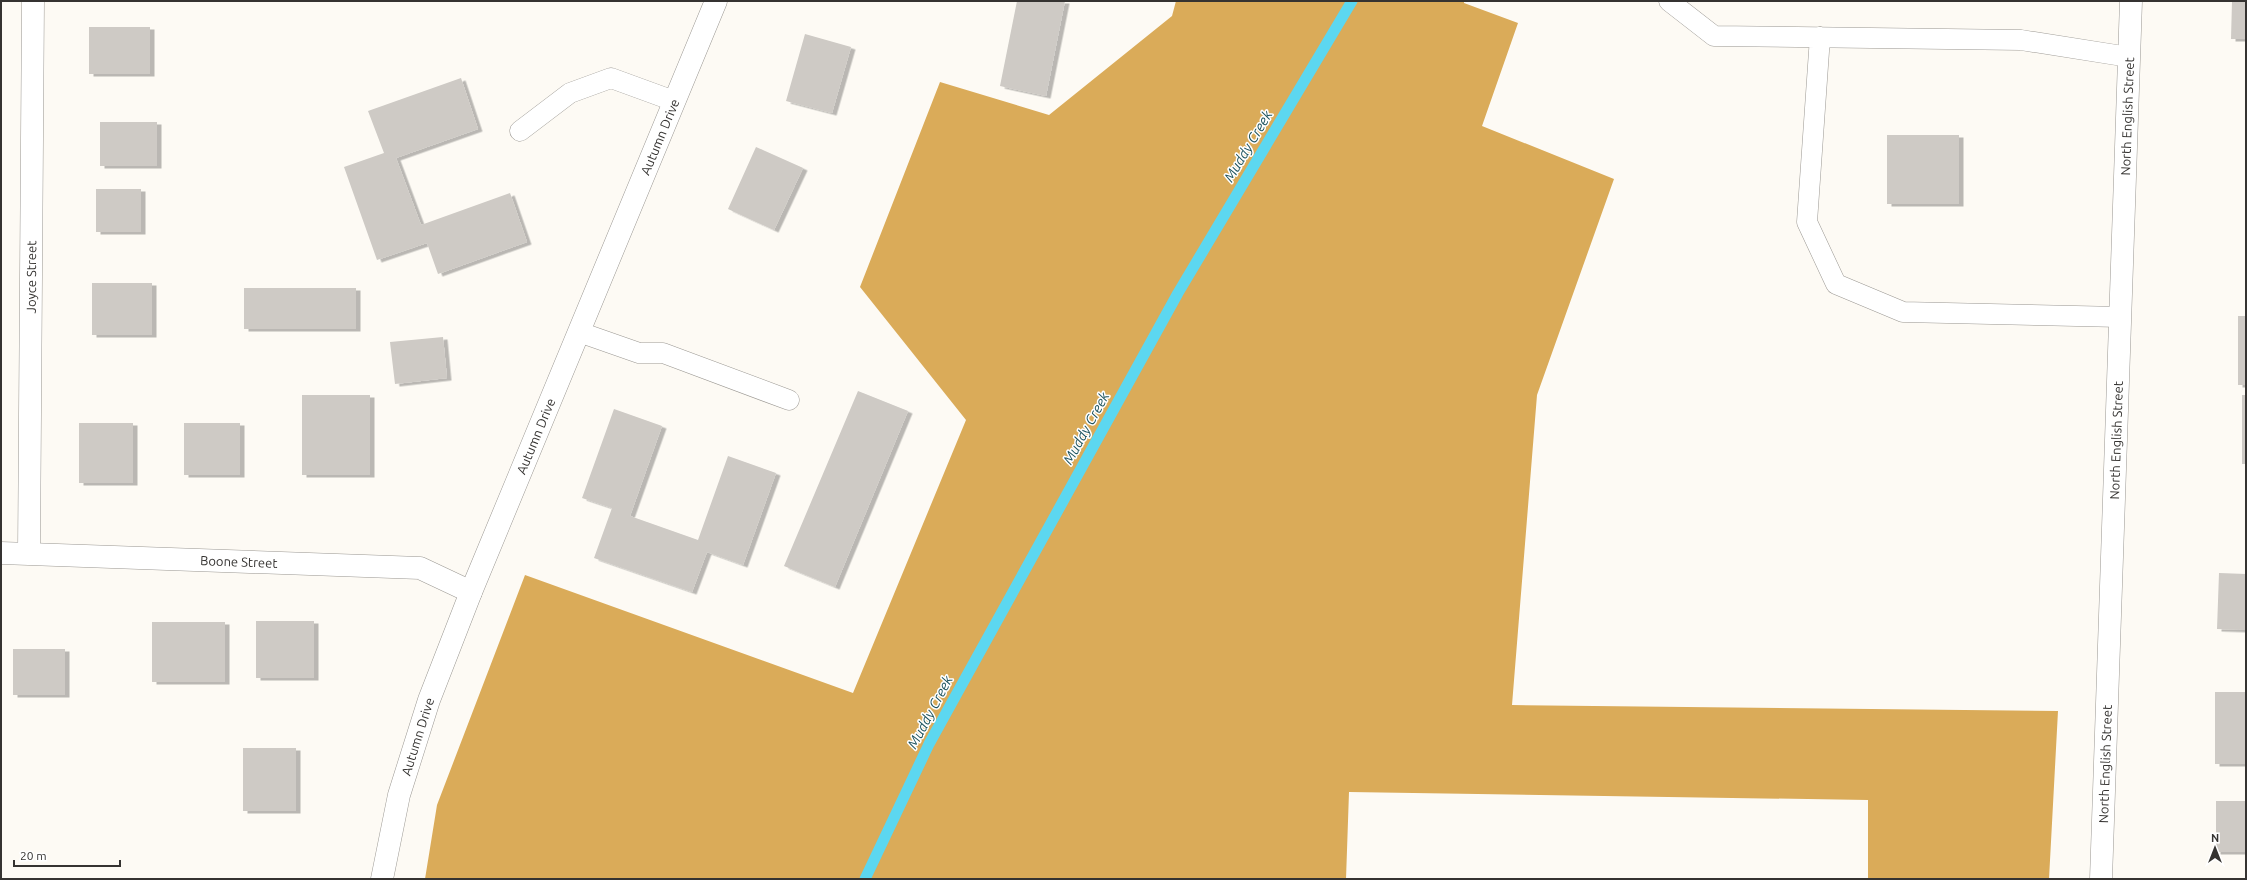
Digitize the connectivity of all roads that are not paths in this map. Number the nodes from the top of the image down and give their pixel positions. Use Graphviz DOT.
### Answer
graph roads {
  1 [pos="33,1"];
  2 [pos="716,1"];
  3 [pos="1669,1"];
  4 [pos="2131,1"];
  5 [pos="1820,37"];
  6 [pos="2129,57"];
  7 [pos="674,101"];
  8 [pos="520,131"];
  9 [pos="2120,317"];
  10 [pos="579,332"];
  11 [pos="789,400"];
  12 [pos="1,553"];
  13 [pos="29,553"];
  14 [pos="471,592"];
  15 [pos="382,879"];
  16 [pos="2101,879"];
  1 -- 13 [label="street, Joyce Street"];
  2 -- 7 [label="street, Autumn Drive"];
  3 -- 5 [label="lane"];
  4 -- 6 [label="street, North English Street"];
  5 -- 6 [label="lane"];
  5 -- 9 [label="lane"];
  6 -- 9 [label="street, North English Street"];
  7 -- 8 [label="lane"];
  7 -- 10 [label="street, Autumn Drive"];
  9 -- 16 [label="street, North English Street"];
  10 -- 11 [label="lane"];
  10 -- 14 [label="street, Autumn Drive"];
  12 -- 13 [label="street, Boone Street"];
  13 -- 14 [label="street, Boone Street"];
  14 -- 15 [label="street, Autumn Drive"];
}
